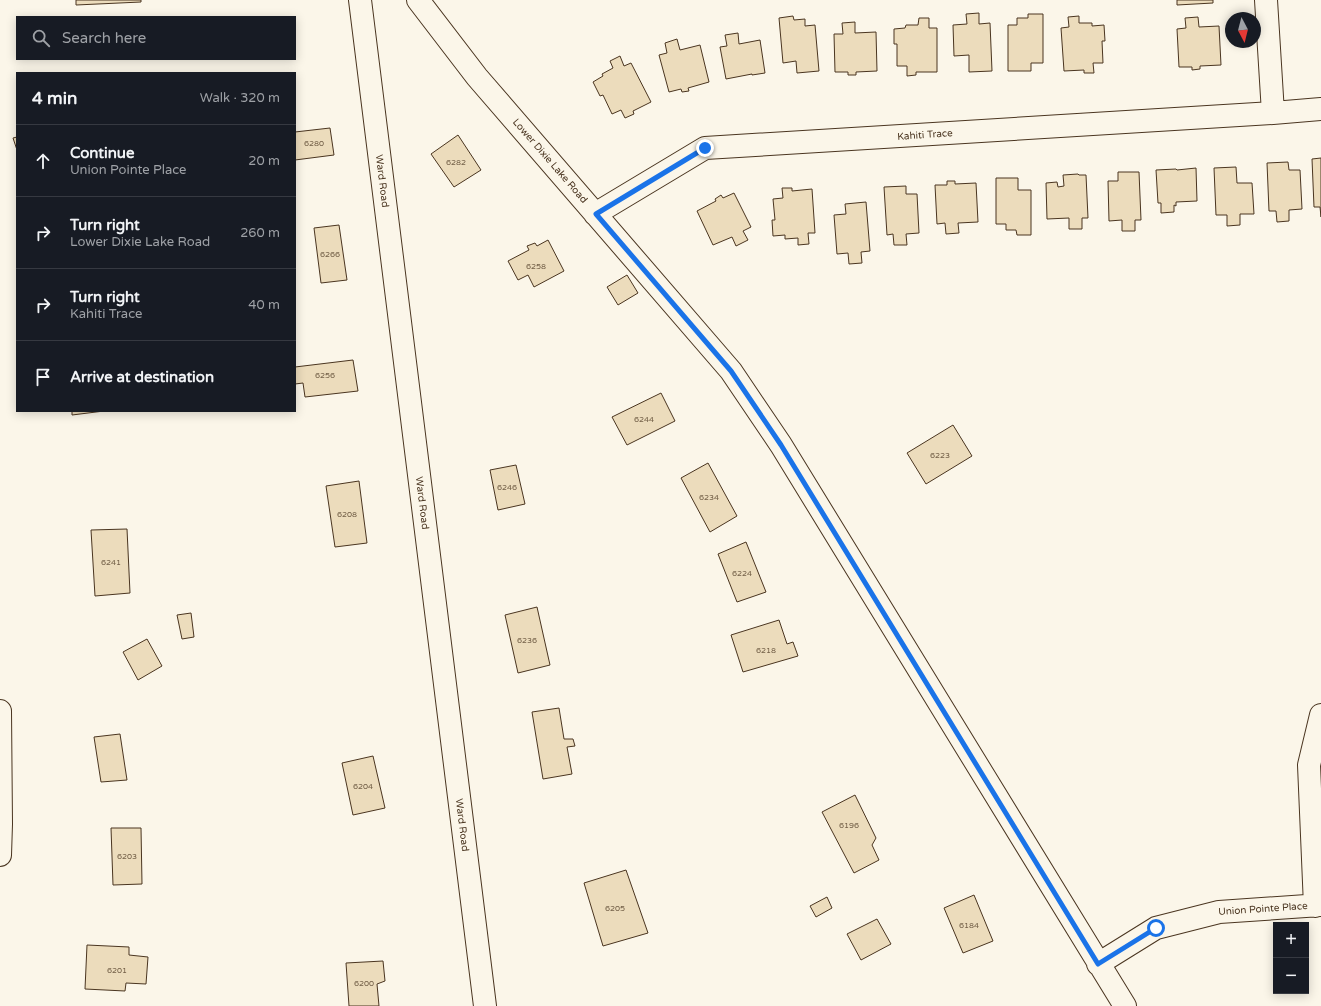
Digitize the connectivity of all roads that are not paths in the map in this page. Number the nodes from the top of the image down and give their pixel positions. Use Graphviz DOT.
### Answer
graph roads {
  1 [pos="360,0"];
  2 [pos="418,0"];
  3 [pos="1266,0"];
  4 [pos="1321,109"];
  5 [pos="1273,113"];
  6 [pos="596,214"];
  7 [pos="0,711"];
  8 [pos="1321,715"];
  9 [pos="0,855"];
  10 [pos="1318,906"];
  11 [pos="1098,964"];
  12 [pos="484,1006"];
  13 [pos="1125,1006"];
  1 -- 12 [label="street, Ward Road"];
  2 -- 6 [label="street, Lower Dixie Lake Road"];
  3 -- 5 [label="street"];
  4 -- 5 [label="street, Kahiti Trace"];
  5 -- 6 [label="street, Kahiti Trace"];
  6 -- 11 [label="street, Lower Dixie Lake Road"];
  7 -- 9 [label="street"];
  8 -- 10 [label="street"];
  10 -- 11 [label="street, Union Pointe Place"];
  11 -- 13 [label="street, Lower Dixie Lake Road"];
}
